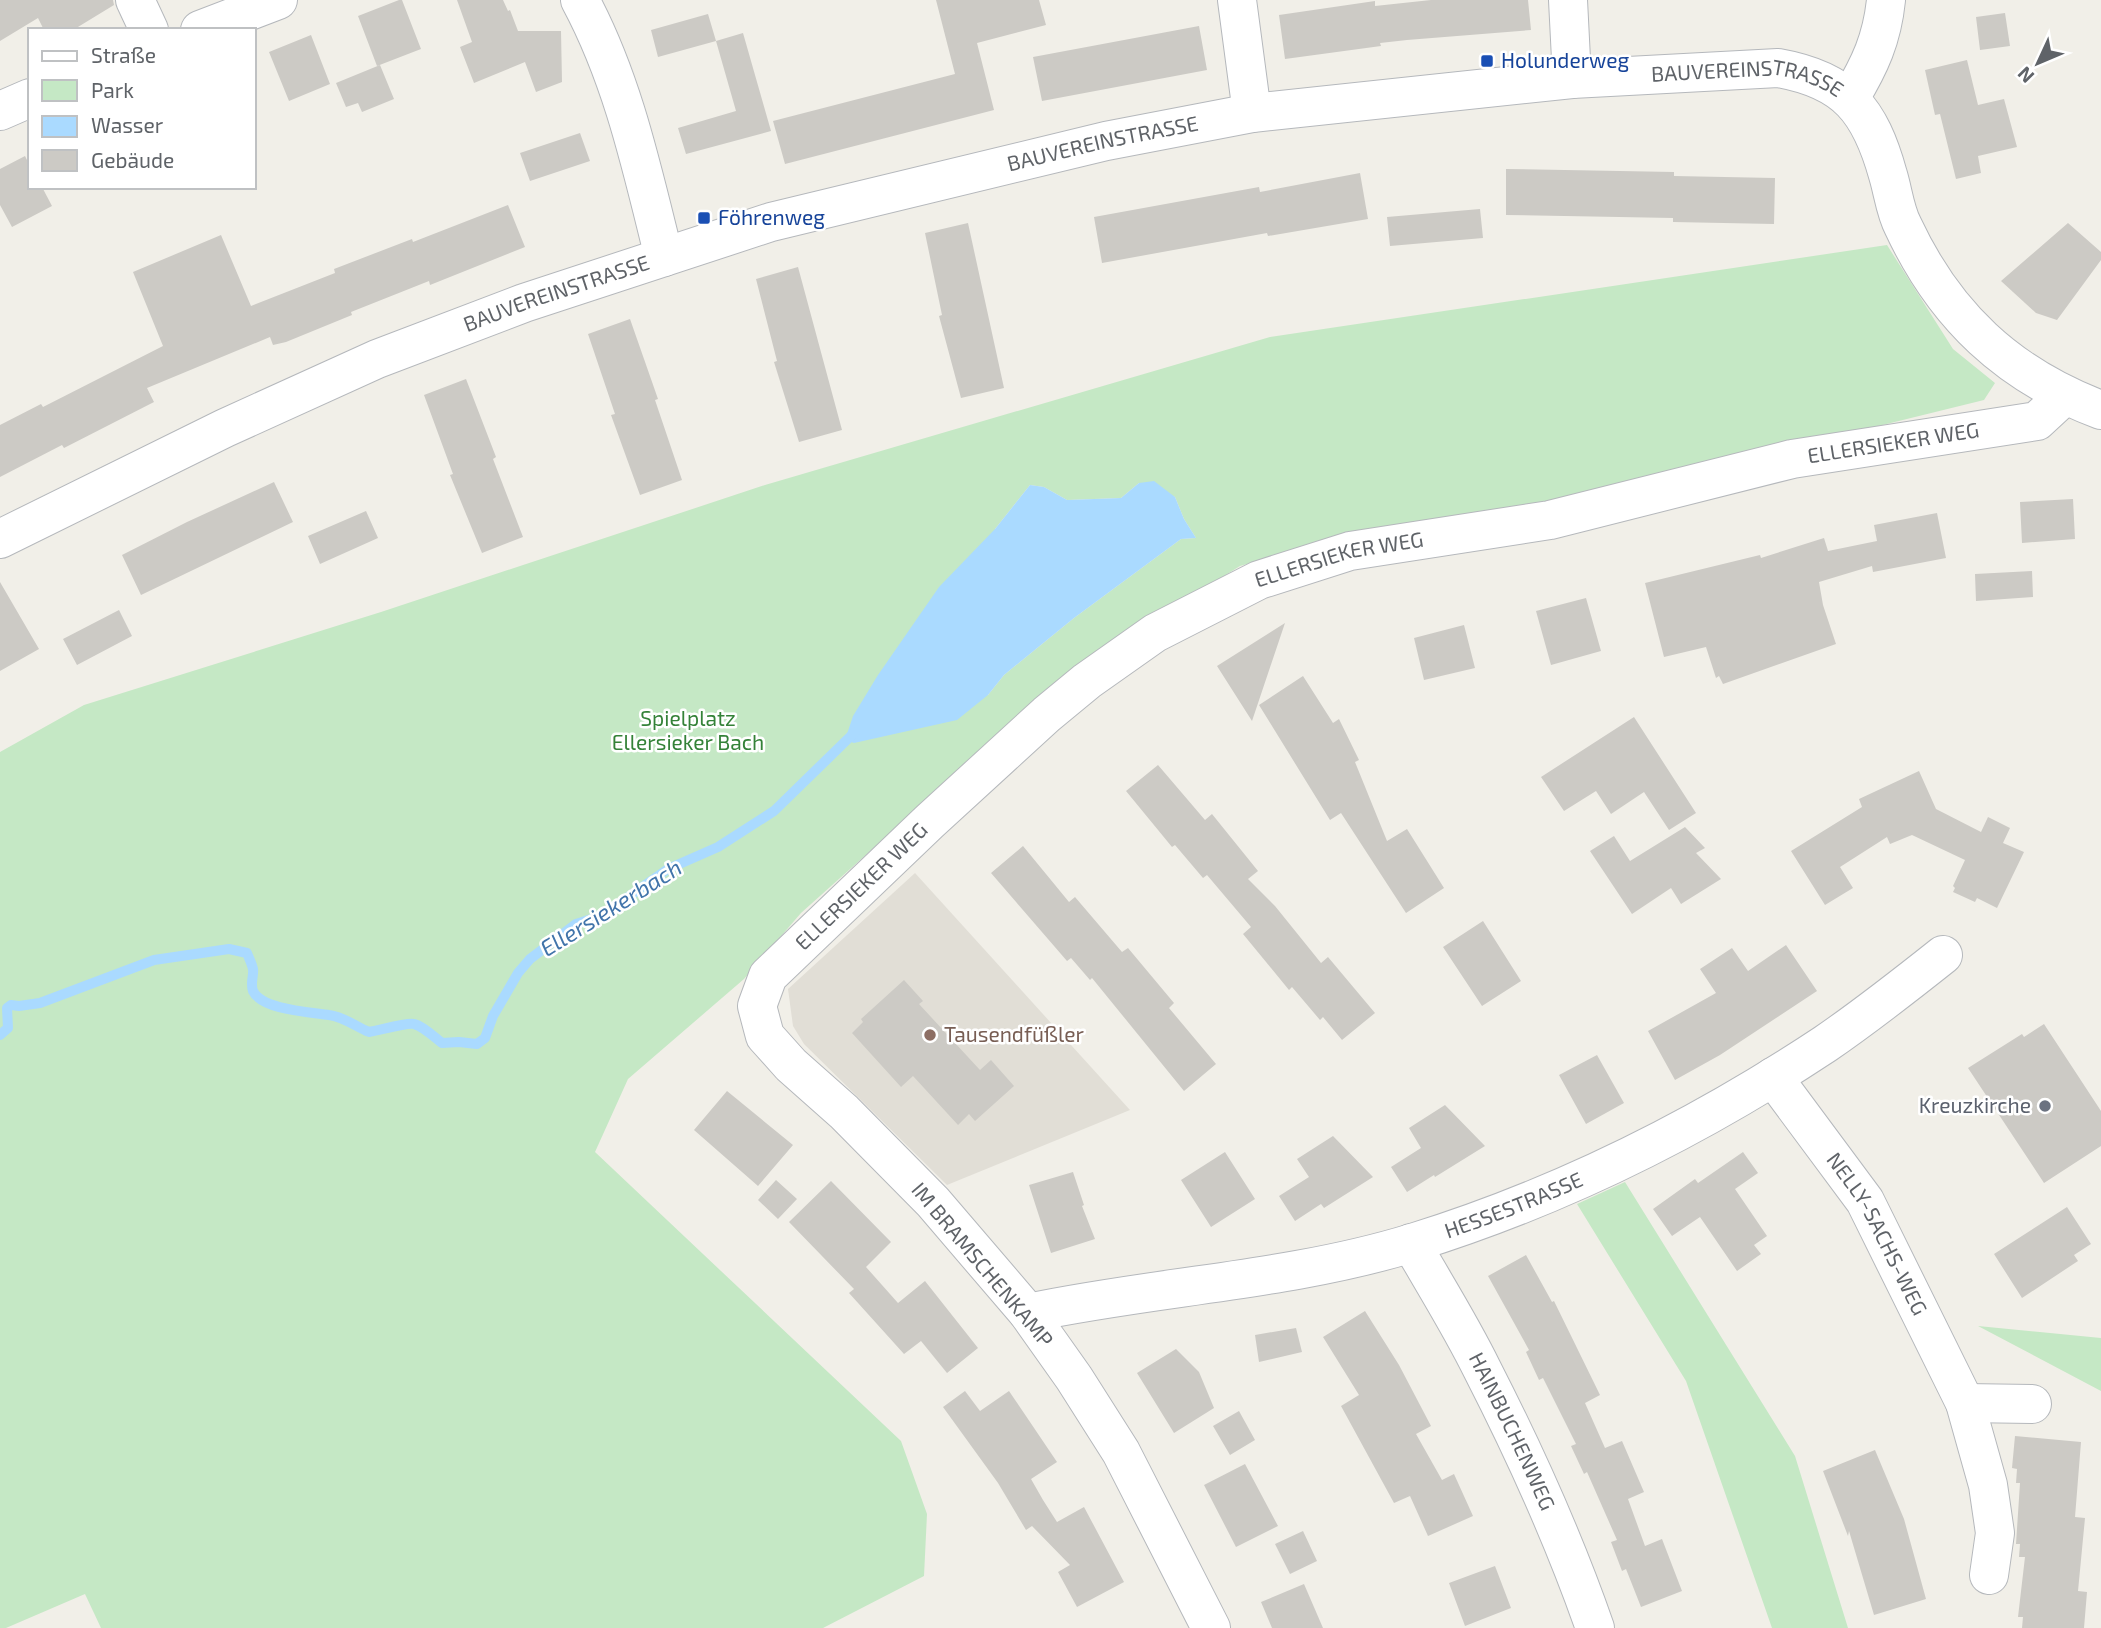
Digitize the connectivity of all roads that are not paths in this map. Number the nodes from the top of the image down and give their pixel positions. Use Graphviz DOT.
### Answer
graph roads {
  1 [pos="135,0"];
  2 [pos="278,0"];
  3 [pos="580,0"];
  4 [pos="1237,0"];
  5 [pos="1568,0"];
  6 [pos="1886,0"];
  7 [pos="148,28"];
  8 [pos="205,28"];
  9 [pos="1572,79"];
  10 [pos="1850,98"];
  11 [pos="28,99"];
  12 [pos="0,110"];
  13 [pos="1252,113"];
  14 [pos="664,257"];
  15 [pos="2063,396"];
  16 [pos="2101,410"];
  17 [pos="0,539"];
  18 [pos="1943,956"];
  19 [pos="757,1006"];
  20 [pos="1773,1077"];
  21 [pos="1411,1243"];
  22 [pos="1028,1313"];
  23 [pos="1965,1403"];
  24 [pos="2032,1404"];
  25 [pos="1989,1575"];
  26 [pos="1211,1628"];
  27 [pos="1595,1628"];
  1 -- 7 [label="street"];
  2 -- 8 [label="street"];
  3 -- 14 [label="street"];
  4 -- 13 [label="street"];
  5 -- 9 [label="street"];
  6 -- 10 [label="street"];
  9 -- 10 [label="street, BAUVEREINSTRASSE"];
  9 -- 13 [label="street, BAUVEREINSTRASSE"];
  10 -- 15 [label="street, BAUVEREINSTRASSE"];
  11 -- 12 [label="street"];
  13 -- 14 [label="street, BAUVEREINSTRASSE"];
  14 -- 17 [label="street, BAUVEREINSTRASSE"];
  15 -- 16 [label="street, BAUVEREINSTRASSE"];
  15 -- 19 [label="street, ELLERSIEKER WEG"];
  18 -- 20 [label="street, HESSESTRASSE"];
  19 -- 22 [label="street, IM BRAMSCHENKAMP"];
  20 -- 21 [label="street, HESSESTRASSE"];
  20 -- 23 [label="street, NELLY-SACHS-WEG"];
  21 -- 22 [label="street, HESSESTRASSE"];
  21 -- 27 [label="street, HAINBUCHENWEG"];
  22 -- 26 [label="street, IM BRAMSCHENKAMP"];
  23 -- 24 [label="street"];
  23 -- 25 [label="street, NELLY-SACHS-WEG"];
}
